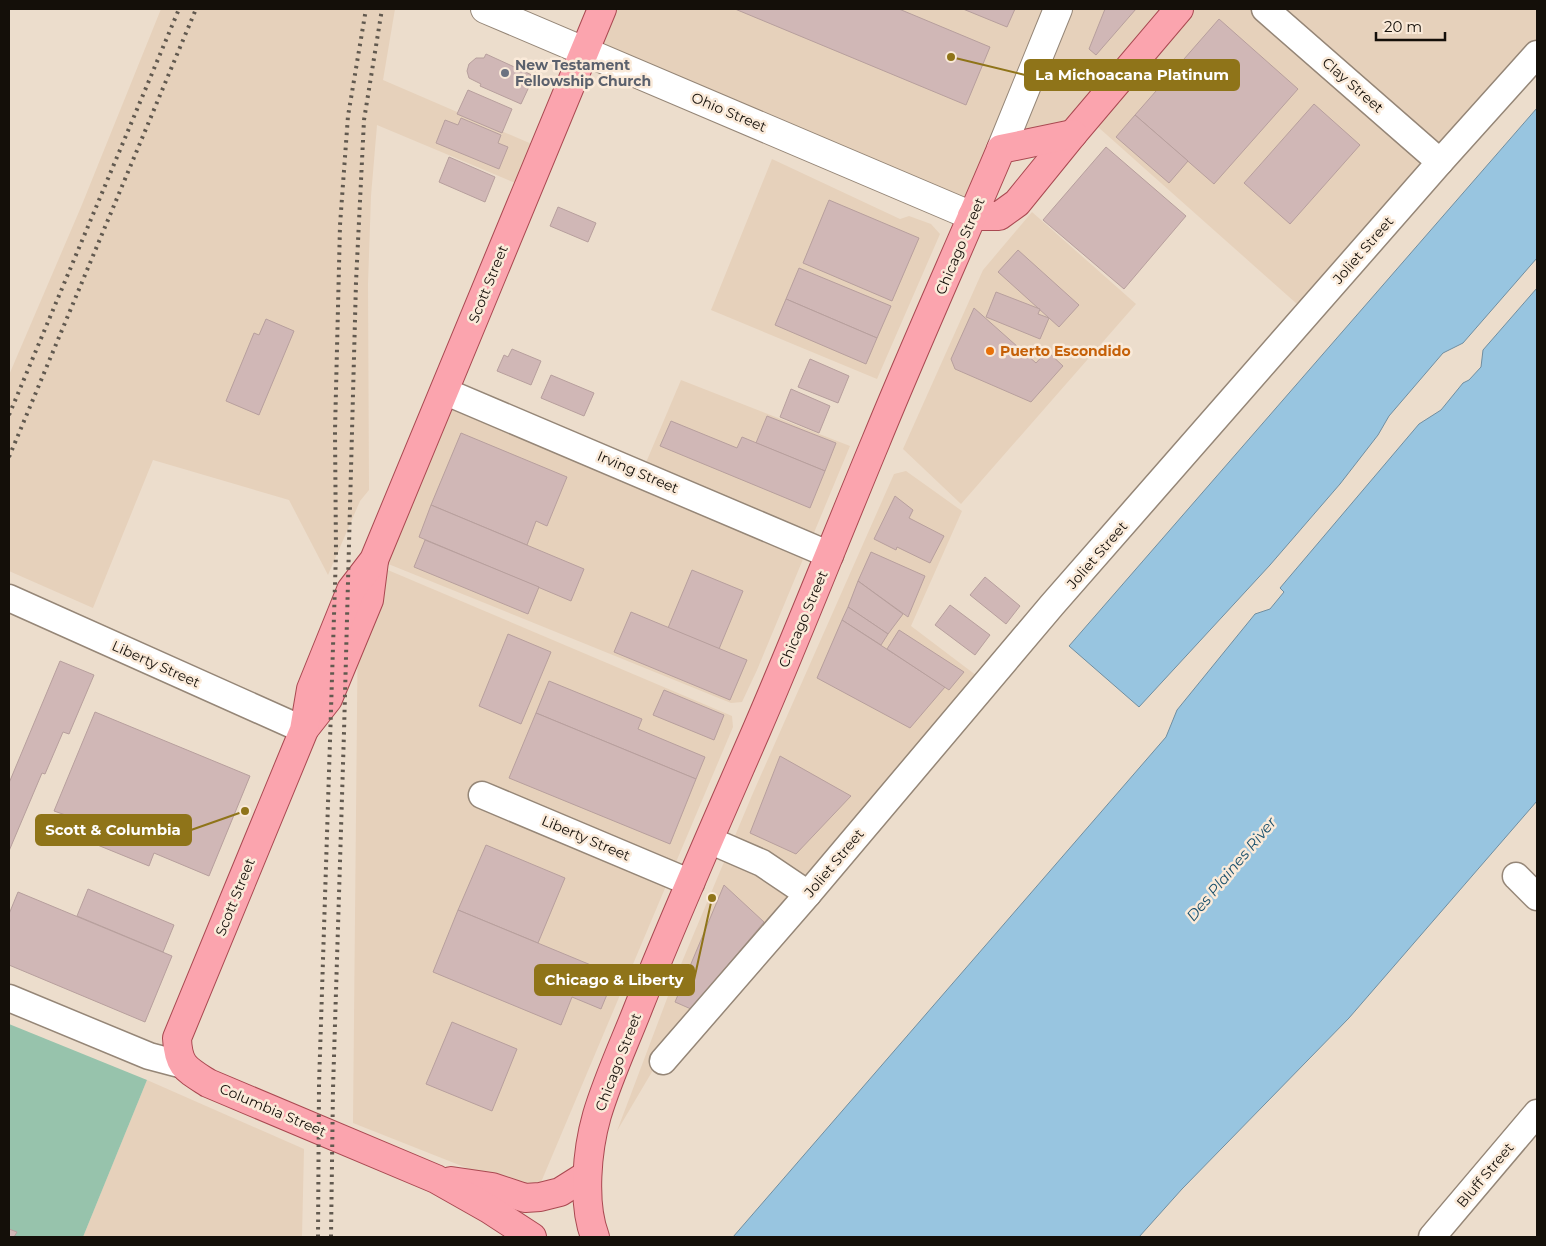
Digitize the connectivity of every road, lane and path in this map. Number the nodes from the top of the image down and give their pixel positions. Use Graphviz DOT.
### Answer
graph roads {
  1 [pos="485,9"];
  2 [pos="602,9"];
  3 [pos="1058,9"];
  4 [pos="1179,9"];
  5 [pos="1265,9"];
  6 [pos="584,51"];
  7 [pos="1537,54"];
  8 [pos="1073,134"];
  9 [pos="1001,149"];
  10 [pos="1440,162"];
  11 [pos="972,216"];
  12 [pos="444,390"];
  13 [pos="830,554"];
  14 [pos="9,598"];
  15 [pos="304,730"];
  16 [pos="482,795"];
  17 [pos="709,840"];
  18 [pos="1516,876"];
  19 [pos="691,883"];
  20 [pos="808,894"];
  21 [pos="1537,897"];
  22 [pos="9,998"];
  23 [pos="663,1061"];
  24 [pos="183,1064"];
  25 [pos="1537,1113"];
  26 [pos="587,1176"];
  27 [pos="436,1179"];
  28 [pos="532,1237"];
  29 [pos="594,1237"];
  30 [pos="1432,1237"];
  1 -- 6 [label="street, Ohio Street"];
  2 -- 6 [label="main road, Scott Street"];
  3 -- 9 [label="street, Chicago Street"];
  4 -- 8 [label="main road"];
  5 -- 10 [label="street, Clay Street"];
  6 -- 11 [label="street, Ohio Street"];
  6 -- 12 [label="main road, Scott Street"];
  7 -- 10 [label="street, Joliet Street"];
  8 -- 9 [label="main road"];
  8 -- 11 [label="main road"];
  9 -- 11 [label="main road, Chicago Street"];
  10 -- 20 [label="street, Joliet Street"];
  11 -- 13 [label="main road, Chicago Street"];
  12 -- 13 [label="street, Irving Street"];
  12 -- 15 [label="main road, Scott Street"];
  13 -- 17 [label="main road, Chicago Street"];
  14 -- 15 [label="street, Liberty Street"];
  15 -- 24 [label="main road, Scott Street"];
  16 -- 19 [label="street, Liberty Street"];
  17 -- 19 [label="main road, Chicago Street"];
  17 -- 20 [label="street"];
  18 -- 21 [label="street"];
  19 -- 26 [label="main road, Chicago Street"];
  20 -- 23 [label="street, Joliet Street"];
  22 -- 24 [label="street, Columbia Street"];
  24 -- 27 [label="main road, Columbia Street"];
  25 -- 30 [label="street, Bluff Street"];
  26 -- 27 [label="main road"];
  26 -- 29 [label="main road, Chicago Street"];
  27 -- 28 [label="main road, Columbia Street"];
}
